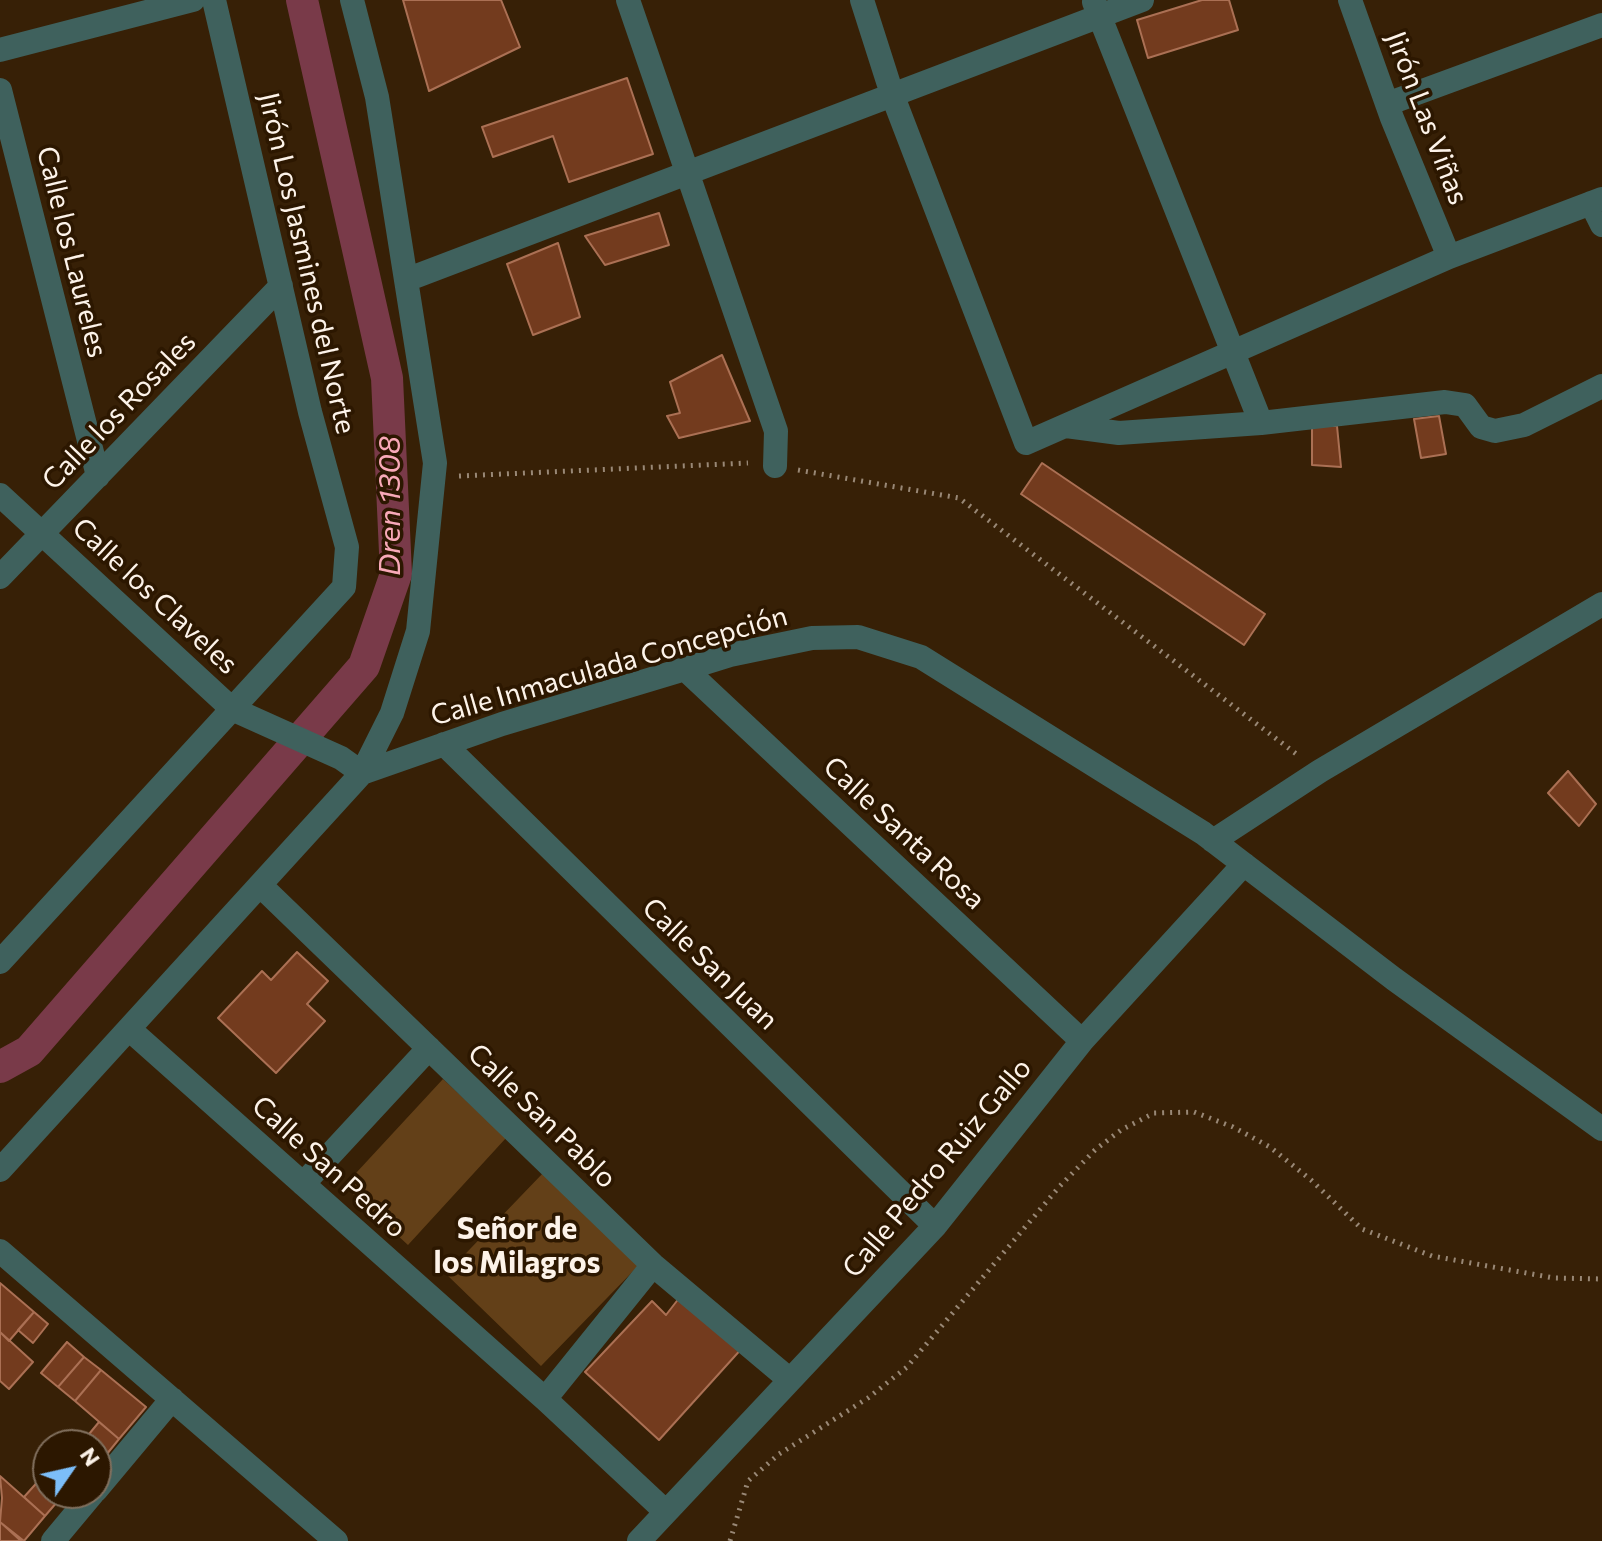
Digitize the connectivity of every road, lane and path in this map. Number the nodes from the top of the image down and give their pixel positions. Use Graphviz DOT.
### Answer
graph roads {
  1 [pos="193,0"];
  2 [pos="214,0"];
  3 [pos="352,0"];
  4 [pos="628,0"];
  5 [pos="862,0"];
  6 [pos="1142,0"];
  7 [pos="1350,0"];
  8 [pos="1096,8"];
  9 [pos="1602,25"];
  10 [pos="0,50"];
  11 [pos="0,90"];
  12 [pos="892,94"];
  13 [pos="1387,104"];
  14 [pos="688,172"];
  15 [pos="1598,209"];
  16 [pos="1449,257"];
  17 [pos="406,280"];
  18 [pos="281,286"];
  19 [pos="1234,352"];
  20 [pos="1602,386"];
  21 [pos="1261,423"];
  22 [pos="1064,426"];
  23 [pos="775,466"];
  24 [pos="98,476"];
  25 [pos="434,477"];
  26 [pos="0,495"];
  27 [pos="43,532"];
  28 [pos="0,577"];
  29 [pos="1602,604"];
  30 [pos="685,669"];
  31 [pos="232,709"];
  32 [pos="444,744"];
  33 [pos="1320,771"];
  34 [pos="362,773"];
  35 [pos="1213,841"];
  36 [pos="1244,864"];
  37 [pos="260,885"];
  38 [pos="0,962"];
  39 [pos="129,1029"];
  40 [pos="1082,1041"];
  41 [pos="429,1048"];
  42 [pos="1602,1129"];
  43 [pos="0,1170"];
  44 [pos="303,1184"];
  45 [pos="935,1226"];
  46 [pos="1,1254"];
  47 [pos="653,1265"];
  48 [pos="1602,1279"];
  49 [pos="790,1380"];
  50 [pos="172,1399"];
  51 [pos="545,1399"];
  52 [pos="112,1471"];
  53 [pos="80,1509"];
  54 [pos="666,1512"];
  55 [pos="328,1539"];
  56 [pos="53,1541"];
  57 [pos="639,1541"];
  58 [pos="730,1541"];
  1 -- 10 [label="street"];
  2 -- 18 [label="street, Jirón Los Jasmines del Norte"];
  3 -- 17 [label="street"];
  4 -- 14 [label="street"];
  5 -- 12 [label="street"];
  6 -- 8 [label="street"];
  7 -- 13 [label="street, Jirón Las Viñas"];
  8 -- 12 [label="street"];
  8 -- 19 [label="street"];
  9 -- 13 [label="street"];
  11 -- 24 [label="street, Calle los Laureles"];
  12 -- 14 [label="street"];
  12 -- 22 [label="street"];
  13 -- 16 [label="street, Jirón Las Viñas"];
  14 -- 17 [label="street"];
  14 -- 23 [label="street"];
  15 -- 16 [label="street"];
  16 -- 19 [label="street"];
  17 -- 25 [label="street"];
  18 -- 24 [label="street, Calle los Rosales"];
  18 -- 31 [label="street, Jirón Los Jasmines del Norte"];
  19 -- 21 [label="street"];
  19 -- 22 [label="street"];
  20 -- 21 [label="street"];
  21 -- 22 [label="street"];
  23 -- 25 [label="path"];
  23 -- 33 [label="path"];
  24 -- 27 [label="street, Calle los Rosales"];
  25 -- 34 [label="street"];
  26 -- 27 [label="street, Calle los Claveles"];
  27 -- 28 [label="street, Calle los Rosales"];
  27 -- 31 [label="street, Calle los Claveles"];
  29 -- 33 [label="street"];
  30 -- 32 [label="street, Calle Inmaculada Concepción"];
  30 -- 35 [label="street, Calle Inmaculada Concepción"];
  30 -- 40 [label="street, Calle Santa Rosa"];
  31 -- 34 [label="street, Calle los Claveles"];
  31 -- 38 [label="street"];
  32 -- 34 [label="street, Calle Inmaculada Concepción"];
  32 -- 45 [label="street, Calle San Juan"];
  33 -- 35 [label="street"];
  34 -- 37 [label="street"];
  35 -- 36 [label="street, Calle Inmaculada Concepción"];
  36 -- 40 [label="street, Calle Pedro Ruiz Gallo"];
  36 -- 42 [label="street, Calle Inmaculada Concepción"];
  37 -- 39 [label="street"];
  37 -- 41 [label="street, Calle San Pablo"];
  39 -- 43 [label="street"];
  39 -- 44 [label="street, Calle San Pedro"];
  40 -- 45 [label="street, Calle Pedro Ruiz Gallo"];
  41 -- 44 [label="street"];
  41 -- 47 [label="street, Calle San Pablo"];
  44 -- 51 [label="street, Calle San Pedro"];
  45 -- 49 [label="street, Calle Pedro Ruiz Gallo"];
  46 -- 50 [label="street"];
  47 -- 49 [label="street, Calle San Pablo"];
  47 -- 51 [label="street"];
  48 -- 58 [label="path"];
  49 -- 54 [label="street, Calle Pedro Ruiz Gallo"];
  50 -- 52 [label="street"];
  50 -- 55 [label="street"];
  51 -- 54 [label="street, Calle San Pedro"];
  53 -- 56 [label="street"];
  54 -- 57 [label="street, Calle Pedro Ruiz Gallo"];
}
